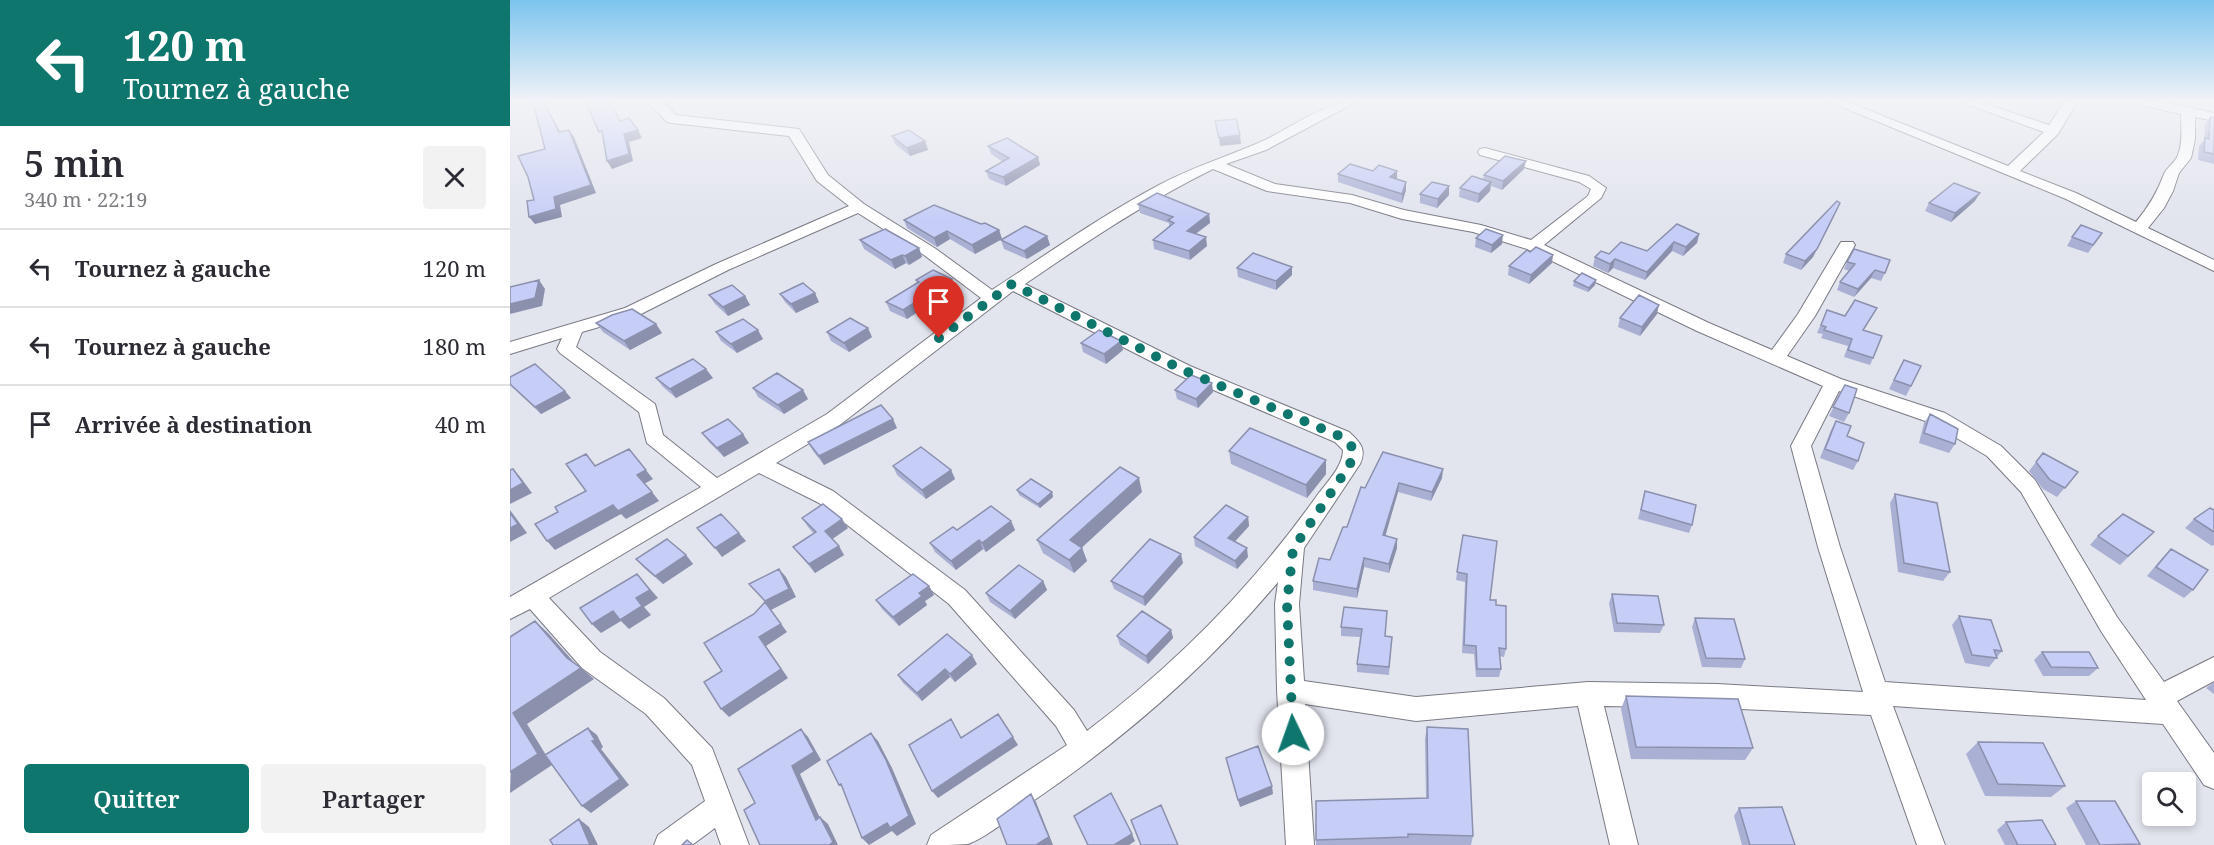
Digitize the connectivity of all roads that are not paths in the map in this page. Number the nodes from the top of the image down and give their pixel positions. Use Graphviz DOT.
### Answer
graph roads {
  1 [pos="800,141"];
  2 [pos="1272,141"];
  3 [pos="1937,141"];
  4 [pos="2044,141"];
  5 [pos="2187,141"];
  6 [pos="1485,152"];
  7 [pos="1213,164"];
  8 [pos="2012,171"];
  9 [pos="859,207"];
  10 [pos="2139,228"];
  11 [pos="1847,245"];
  12 [pos="1533,246"];
  13 [pos="2214,266"];
  14 [pos="1012,284"];
  15 [pos="992,298"];
  16 [pos="575,328"];
  17 [pos="510,348"];
  18 [pos="1776,358"];
  19 [pos="1834,383"];
  20 [pos="758,463"];
  21 [pos="716,488"];
  22 [pos="1293,549"];
  23 [pos="533,597"];
  24 [pos="510,609"];
  25 [pos="2214,668"];
  26 [pos="1290,690"];
  27 [pos="1588,694"];
  28 [pos="1877,699"];
  29 [pos="2163,705"];
  30 [pos="1084,750"];
  31 [pos="2214,776"];
  32 [pos="722,807"];
  33 [pos="668,845"];
  34 [pos="735,845"];
  35 [pos="941,845"];
  36 [pos="1299,845"];
  37 [pos="1624,845"];
  38 [pos="1931,845"];
  1 -- 9 [label="street"];
  2 -- 7 [label="street"];
  3 -- 8 [label="street"];
  4 -- 8 [label="street"];
  5 -- 10 [label="street"];
  6 -- 12 [label="street"];
  7 -- 12 [label="street"];
  7 -- 14 [label="street"];
  8 -- 10 [label="street"];
  9 -- 15 [label="street"];
  9 -- 16 [label="street"];
  10 -- 13 [label="street"];
  11 -- 18 [label="street"];
  12 -- 18 [label="street"];
  14 -- 15 [label="street"];
  14 -- 22 [label="street"];
  15 -- 20 [label="street"];
  16 -- 17 [label="street"];
  16 -- 21 [label="street"];
  18 -- 19 [label="street"];
  19 -- 28 [label="street"];
  19 -- 29 [label="street"];
  20 -- 21 [label="street"];
  20 -- 30 [label="street"];
  21 -- 23 [label="street"];
  22 -- 26 [label="street"];
  22 -- 30 [label="street"];
  23 -- 24 [label="street"];
  23 -- 32 [label="street"];
  25 -- 29 [label="street"];
  26 -- 27 [label="street"];
  26 -- 36 [label="street"];
  27 -- 28 [label="street"];
  27 -- 37 [label="street"];
  28 -- 29 [label="street"];
  28 -- 38 [label="street"];
  29 -- 31 [label="street"];
  30 -- 35 [label="street"];
  32 -- 33 [label="street"];
  32 -- 34 [label="street"];
}
